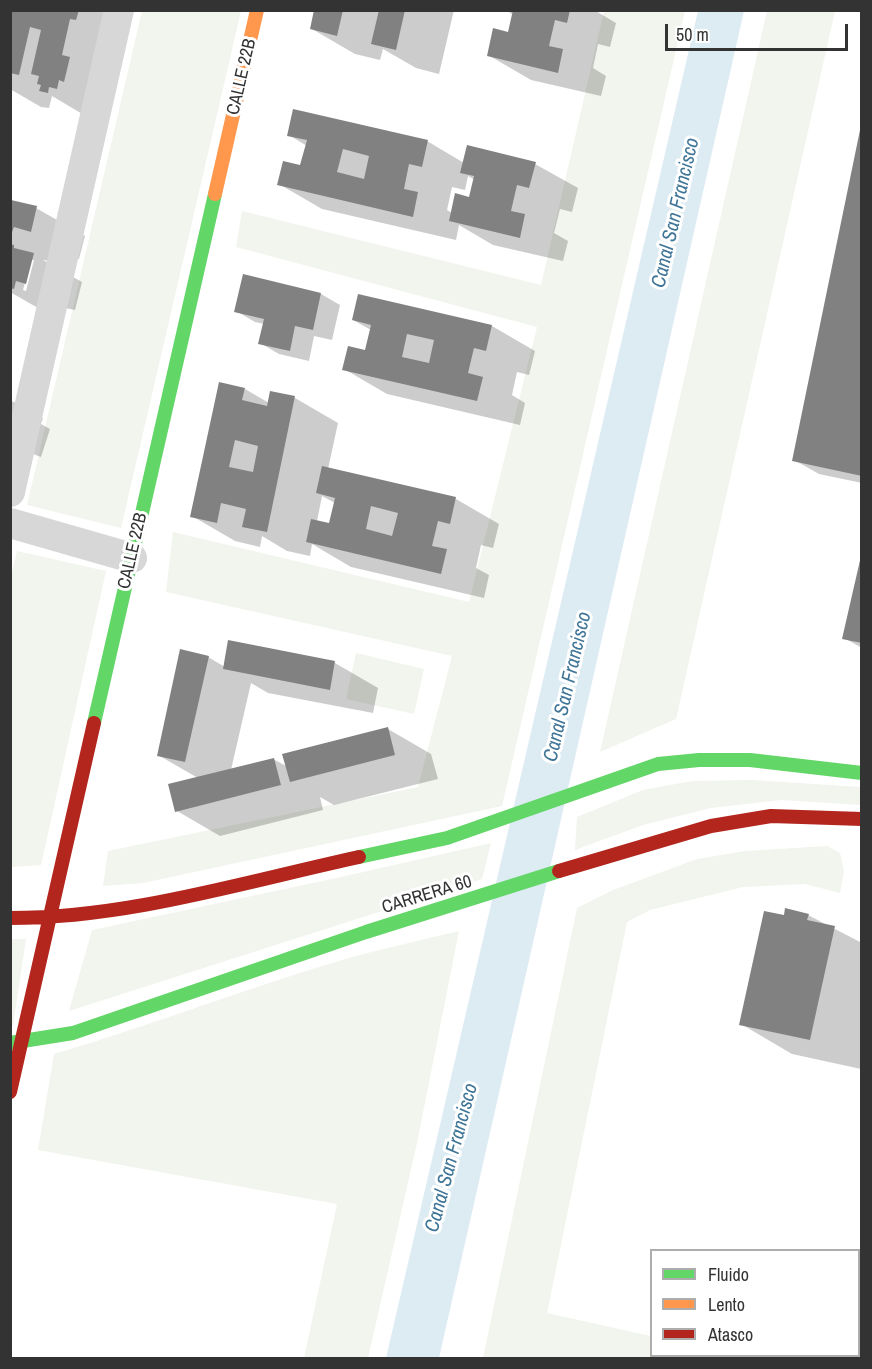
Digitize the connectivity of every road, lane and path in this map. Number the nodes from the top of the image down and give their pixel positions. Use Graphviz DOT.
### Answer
graph roads {
  1 [pos="119,10"];
  2 [pos="257,10"];
  3 [pos="10,492"];
  4 [pos="10,523"];
  5 [pos="132,558"];
  6 [pos="861,773"];
  7 [pos="861,819"];
  8 [pos="10,918"];
  9 [pos="50,918"];
  10 [pos="16,1043"];
  11 [pos="10,1092"];
  1 -- 3 [label="street"];
  2 -- 5 [label="street, CALLE 22B"];
  4 -- 5 [label="street"];
  5 -- 9 [label="street, CALLE 22B"];
  6 -- 9 [label="street"];
  7 -- 10 [label="street, CARRERA 60"];
  8 -- 9 [label="street"];
  9 -- 10 [label="street, CALLE 22B"];
  10 -- 11 [label="street, CALLE 22B"];
}
